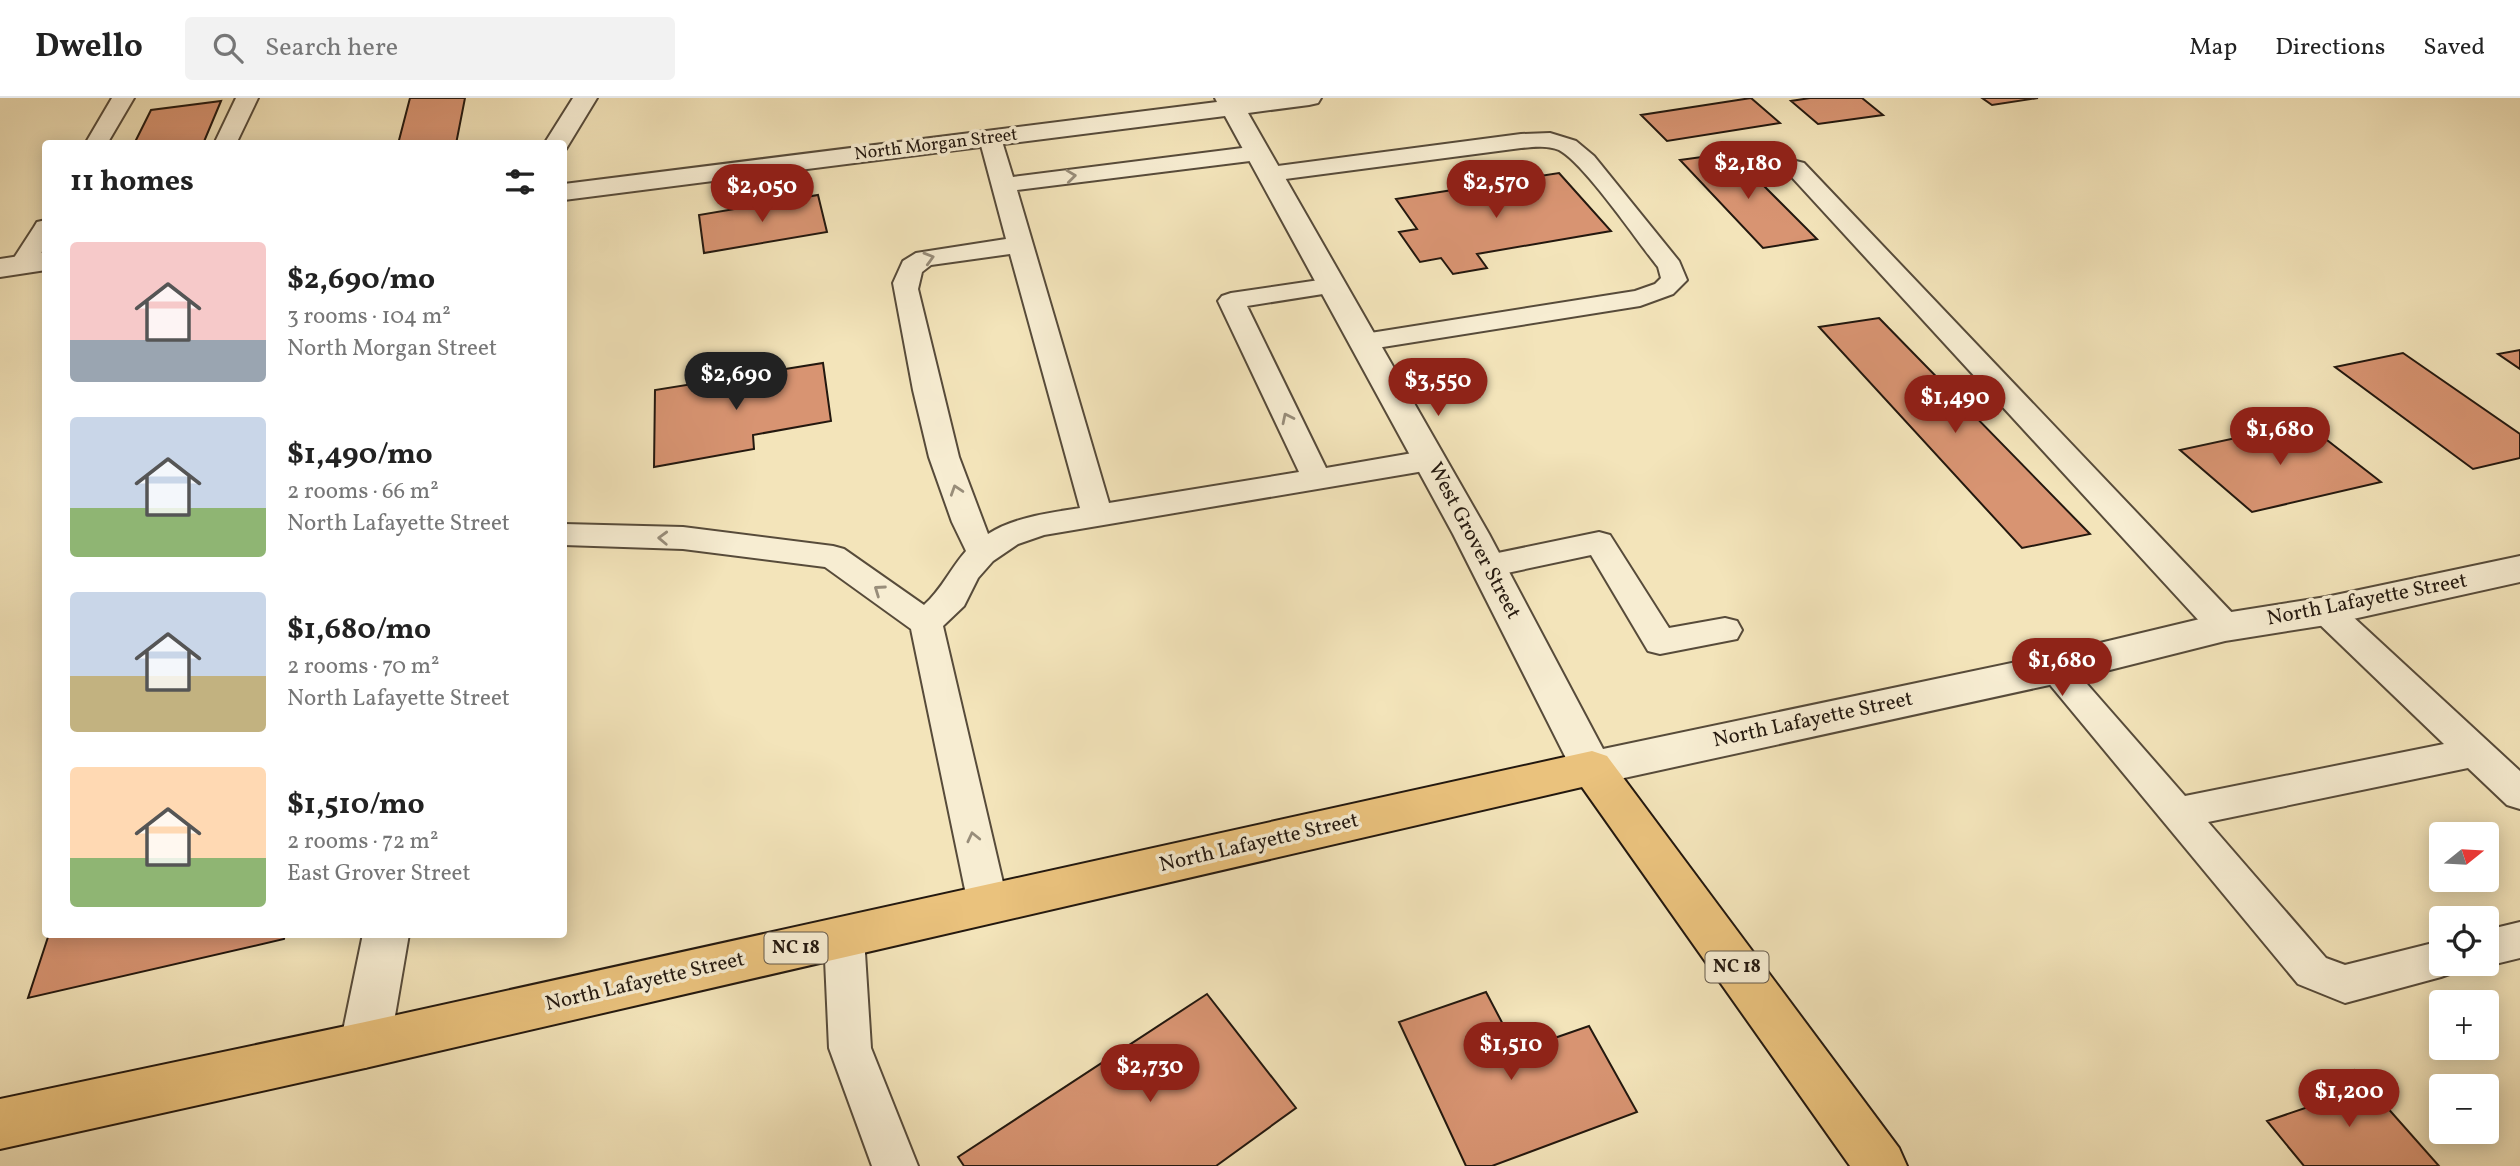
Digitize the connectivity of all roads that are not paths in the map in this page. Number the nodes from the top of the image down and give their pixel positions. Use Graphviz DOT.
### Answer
graph roads {
  1 [pos="123,98"];
  2 [pos="247,98"];
  3 [pos="585,98"];
  4 [pos="1309,98"];
  5 [pos="1230,103"];
  6 [pos="990,138"];
  7 [pos="98,140"];
  8 [pos="227,140"];
  9 [pos="559,140"];
  10 [pos="1264,163"];
  11 [pos="1796,168"];
  12 [pos="1003,185"];
  13 [pos="567,192"];
  14 [pos="42,233"];
  15 [pos="1020,245"];
  16 [pos="15,268"];
  17 [pos="1333,286"];
  18 [pos="1364,342"];
  19 [pos="1430,460"];
  20 [pos="1317,480"];
  21 [pos="1097,516"];
  22 [pos="567,534"];
  23 [pos="982,553"];
  24 [pos="1488,566"];
  25 [pos="2520,569"];
  26 [pos="2326,611"];
  27 [pos="926,623"];
  28 [pos="2225,627"];
  29 [pos="1725,630"];
  30 [pos="2054,669"];
  31 [pos="2475,752"];
  32 [pos="1592,768"];
  33 [pos="2520,794"];
  34 [pos="2177,813"];
  35 [pos="988,904"];
  36 [pos="844,937"];
  37 [pos="385,938"];
  38 [pos="2520,940"];
  39 [pos="2499,945"];
  40 [pos="2429,962"];
  41 [pos="365,1045"];
  42 [pos="0,1124"];
  43 [pos="895,1166"];
  44 [pos="1881,1166"];
  1 -- 7 [label="lane"];
  2 -- 8 [label="lane"];
  3 -- 9 [label="street"];
  4 -- 5 [label="street, North Morgan Street"];
  5 -- 6 [label="street, North Morgan Street"];
  5 -- 10 [label="street, West Grover Street"];
  6 -- 12 [label="lane"];
  6 -- 13 [label="street, North Morgan Street"];
  12 -- 10 [label="lane, one-way"];
  10 -- 17 [label="street, West Grover Street"];
  10 -- 18 [label="lane"];
  11 -- 28 [label="lane"];
  12 -- 15 [label="lane"];
  14 -- 16 [label="lane"];
  15 -- 21 [label="lane"];
  23 -- 15 [label="lane, one-way"];
  17 -- 18 [label="street, West Grover Street"];
  20 -- 17 [label="lane, one-way"];
  18 -- 19 [label="street, West Grover Street"];
  19 -- 20 [label="lane"];
  19 -- 24 [label="street, West Grover Street"];
  20 -- 21 [label="lane"];
  21 -- 23 [label="lane"];
  27 -- 22 [label="lane, one-way"];
  23 -- 27 [label="lane"];
  24 -- 29 [label="lane"];
  24 -- 32 [label="street, West Grover Street"];
  25 -- 26 [label="street, North Lafayette Street"];
  26 -- 28 [label="street, North Lafayette Street"];
  26 -- 31 [label="lane"];
  35 -- 27 [label="lane, one-way"];
  28 -- 30 [label="street, North Lafayette Street"];
  30 -- 32 [label="street, North Lafayette Street"];
  30 -- 34 [label="lane"];
  31 -- 33 [label="lane"];
  31 -- 34 [label="lane"];
  32 -- 35 [label="main road, North Lafayette Street / NC 18"];
  32 -- 44 [label="main road, NC 18"];
  34 -- 40 [label="lane"];
  35 -- 36 [label="main road, North Lafayette Street / NC 18"];
  36 -- 41 [label="main road, North Lafayette Street / NC 18"];
  36 -- 43 [label="lane"];
  37 -- 41 [label="street"];
  38 -- 39 [label="lane"];
  41 -- 42 [label="main road, North Lafayette Street / NC 18"];
}
